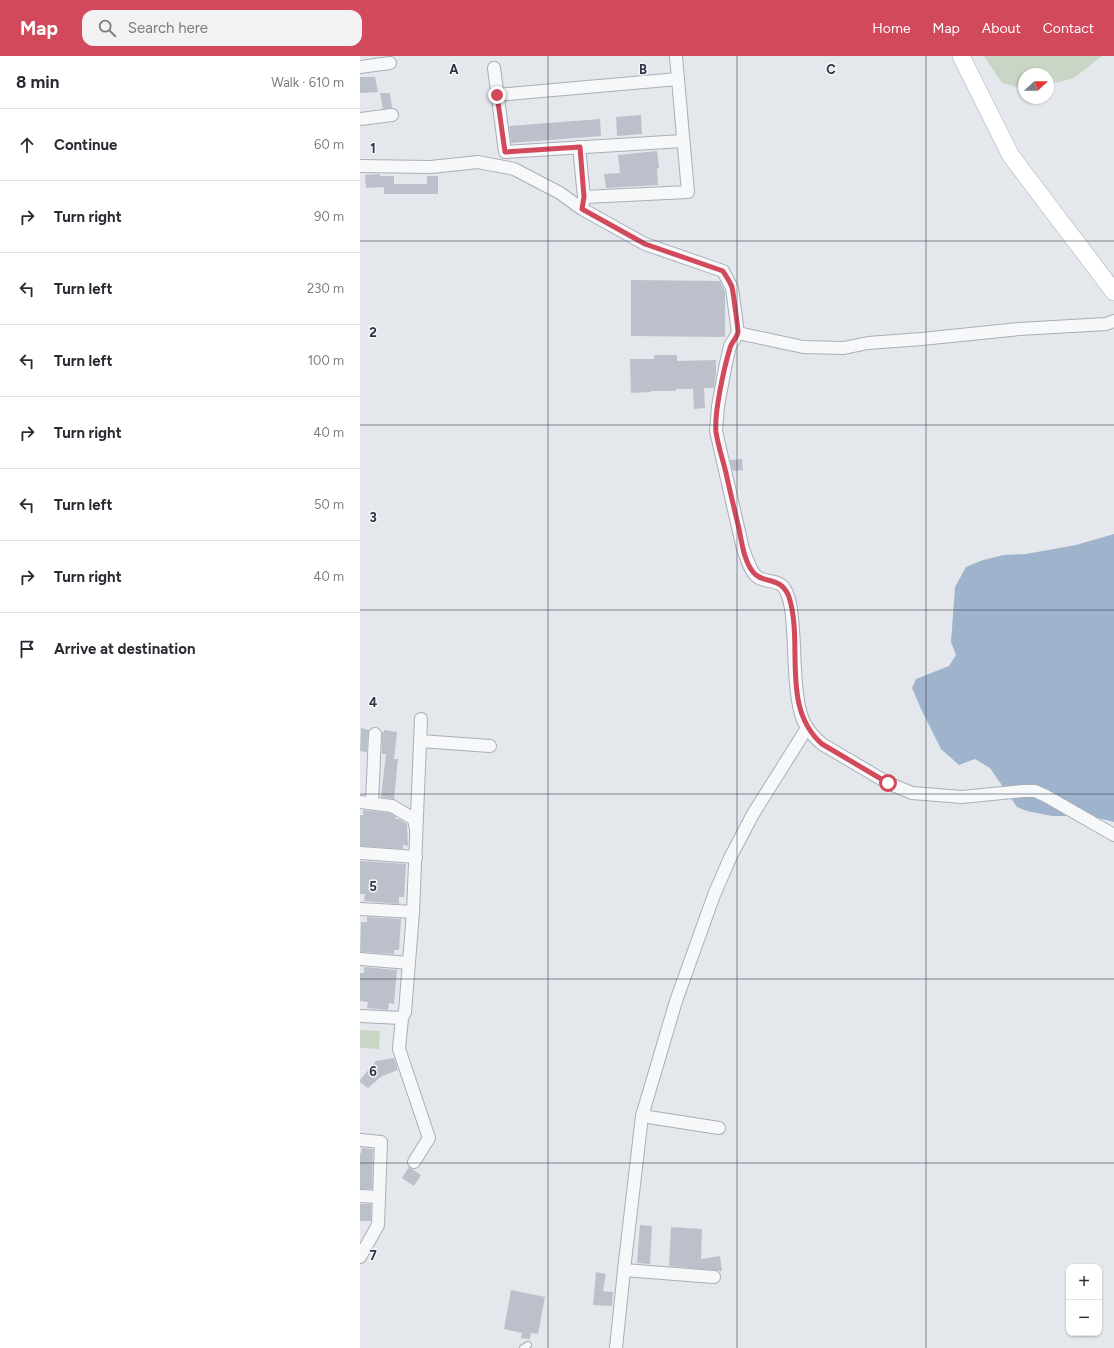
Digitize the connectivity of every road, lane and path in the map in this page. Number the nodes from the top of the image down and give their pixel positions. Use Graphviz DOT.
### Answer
graph roads {
  1 [pos="961,56"];
  2 [pos="676,57"];
  3 [pos="390,63"];
  4 [pos="360,67"];
  5 [pos="494,68"];
  6 [pos="678,79"];
  7 [pos="497,95"];
  8 [pos="392,115"];
  9 [pos="360,119"];
  10 [pos="683,141"];
  11 [pos="580,147"];
  12 [pos="360,166"];
  13 [pos="583,203"];
  14 [pos="1114,292"];
  15 [pos="1114,321"];
  16 [pos="738,333"];
  17 [pos="421,719"];
  18 [pos="807,728"];
  19 [pos="375,734"];
  20 [pos="420,741"];
  21 [pos="490,746"];
  22 [pos="366,803"];
  23 [pos="417,834"];
  24 [pos="1114,835"];
  25 [pos="360,853"];
  26 [pos="416,857"];
  27 [pos="360,909"];
  28 [pos="413,912"];
  29 [pos="360,959"];
  30 [pos="409,963"];
  31 [pos="360,1016"];
  32 [pos="402,1018"];
  33 [pos="642,1116"];
  34 [pos="719,1128"];
  35 [pos="360,1140"];
  36 [pos="414,1162"];
  37 [pos="360,1196"];
  38 [pos="379,1197"];
  39 [pos="362,1252"];
  40 [pos="624,1270"];
  41 [pos="714,1276"];
  42 [pos="616,1348"];
  1 -- 14 [label="street"];
  2 -- 6 [label="street"];
  3 -- 4 [label="street"];
  5 -- 7 [label="street"];
  6 -- 7 [label="street"];
  6 -- 10 [label="street"];
  7 -- 11 [label="street"];
  8 -- 9 [label="street"];
  10 -- 11 [label="street"];
  10 -- 13 [label="street"];
  11 -- 13 [label="street"];
  12 -- 13 [label="street"];
  13 -- 16 [label="street"];
  15 -- 16 [label="street"];
  16 -- 18 [label="street"];
  17 -- 20 [label="street"];
  18 -- 24 [label="street"];
  18 -- 33 [label="street"];
  19 -- 22 [label="street"];
  20 -- 21 [label="street"];
  20 -- 23 [label="street"];
  22 -- 23 [label="street"];
  23 -- 26 [label="street"];
  25 -- 26 [label="street"];
  26 -- 28 [label="street"];
  27 -- 28 [label="street"];
  28 -- 30 [label="street"];
  29 -- 30 [label="street"];
  30 -- 32 [label="street"];
  31 -- 32 [label="street"];
  32 -- 36 [label="street"];
  33 -- 34 [label="street"];
  33 -- 40 [label="street"];
  35 -- 38 [label="street"];
  37 -- 38 [label="street"];
  38 -- 39 [label="street"];
  40 -- 41 [label="street"];
  40 -- 42 [label="street"];
}
